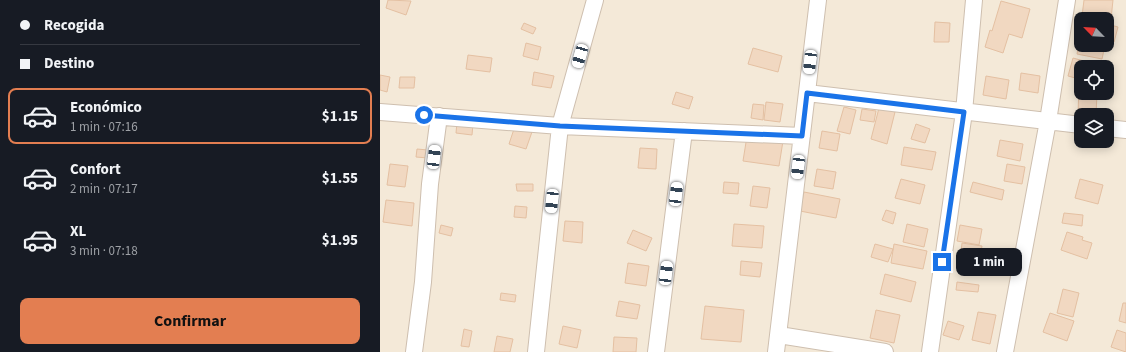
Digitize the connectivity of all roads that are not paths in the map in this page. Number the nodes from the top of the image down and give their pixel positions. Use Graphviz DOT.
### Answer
graph roads {
  1 [pos="596,0"];
  2 [pos="818,0"];
  3 [pos="974,0"];
  4 [pos="1067,0"];
  5 [pos="807,93"];
  6 [pos="380,112"];
  7 [pos="964,112"];
  8 [pos="439,116"];
  9 [pos="1048,121"];
  10 [pos="1074,124"];
  11 [pos="560,126"];
  12 [pos="1114,129"];
  13 [pos="1126,130"];
  14 [pos="684,131"];
  15 [pos="802,136"];
  16 [pos="779,335"];
  17 [pos="879,351"];
  18 [pos="414,352"];
  19 [pos="536,352"];
  20 [pos="656,352"];
  21 [pos="776,352"];
  22 [pos="930,352"];
  23 [pos="1005,352"];
  1 -- 11 [label="street"];
  2 -- 5 [label="street"];
  3 -- 7 [label="street"];
  4 -- 9 [label="street"];
  5 -- 7 [label="street"];
  5 -- 15 [label="street"];
  6 -- 8 [label="street"];
  7 -- 9 [label="street"];
  7 -- 22 [label="street"];
  8 -- 11 [label="street"];
  8 -- 18 [label="street"];
  9 -- 10 [label="street"];
  9 -- 23 [label="street"];
  11 -- 14 [label="street"];
  11 -- 19 [label="street"];
  12 -- 13 [label="street"];
  14 -- 15 [label="street"];
  14 -- 20 [label="street"];
  15 -- 16 [label="street"];
  16 -- 17 [label="street"];
  16 -- 21 [label="street"];
}
